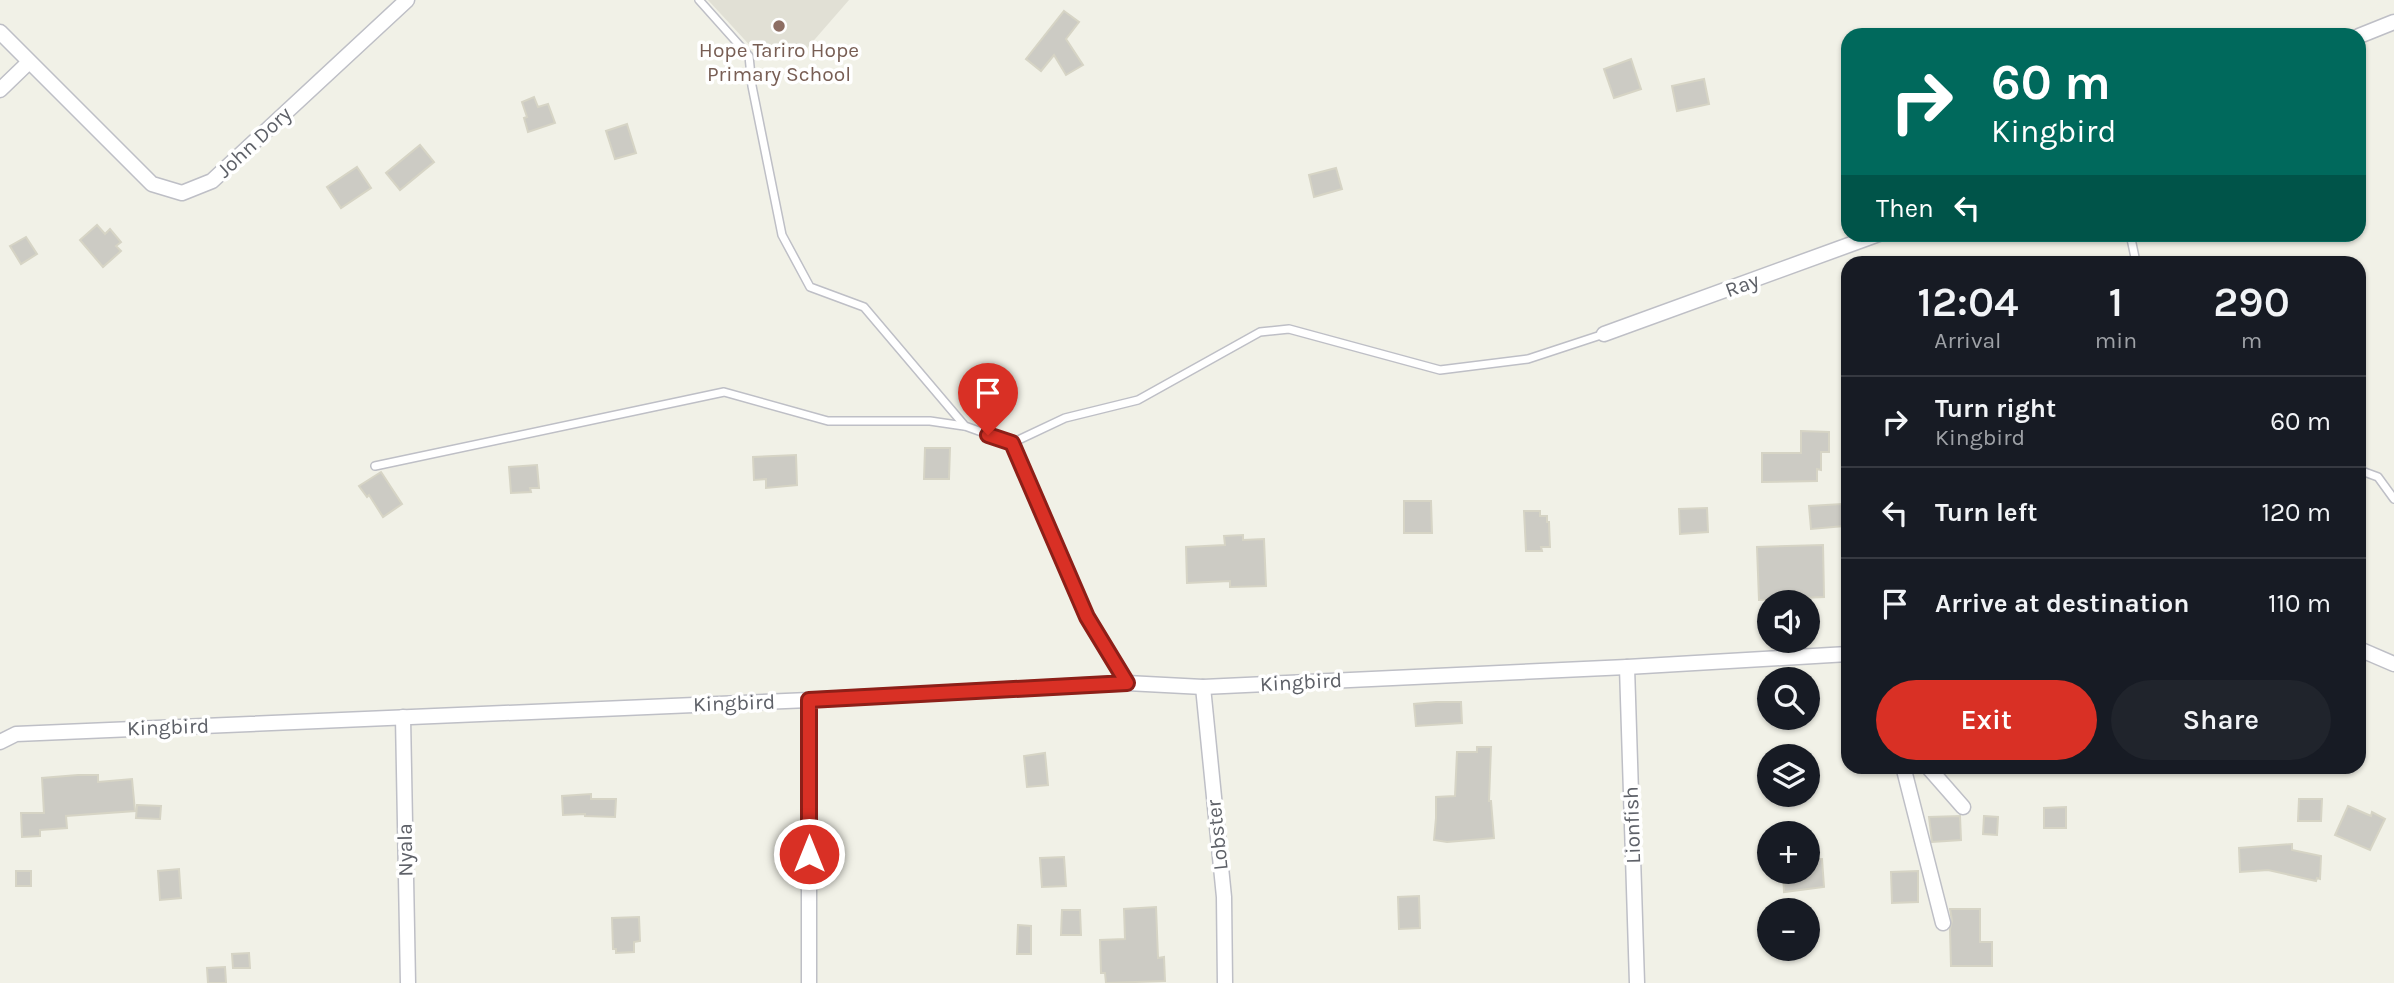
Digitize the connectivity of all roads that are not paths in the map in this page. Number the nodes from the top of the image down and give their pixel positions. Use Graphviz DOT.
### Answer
graph roads {
  1 [pos="407,0"];
  2 [pos="699,0"];
  3 [pos="2394,22"];
  4 [pos="0,32"];
  5 [pos="2366,33"];
  6 [pos="29,62"];
  7 [pos="0,90"];
  8 [pos="1867,242"];
  9 [pos="1848,255"];
  10 [pos="1841,257"];
  11 [pos="1604,334"];
  12 [pos="965,426"];
  13 [pos="1012,443"];
  14 [pos="375,466"];
  15 [pos="2366,473"];
  16 [pos="2394,499"];
  17 [pos="2366,652"];
  18 [pos="1841,654"];
  19 [pos="2394,664"];
  20 [pos="1627,667"];
  21 [pos="1127,683"];
  22 [pos="1203,687"];
  23 [pos="809,700"];
  24 [pos="403,717"];
  25 [pos="0,742"];
  26 [pos="1905,774"];
  27 [pos="1934,774"];
  28 [pos="1963,807"];
  29 [pos="1943,923"];
  30 [pos="408,983"];
  31 [pos="809,983"];
  32 [pos="1225,983"];
  33 [pos="1637,983"];
  1 -- 6 [label="street, John Dory"];
  2 -- 12 [label="lane"];
  3 -- 5 [label="street"];
  4 -- 6 [label="street, John Dory"];
  6 -- 7 [label="street"];
  8 -- 9 [label="street, Ray"];
  10 -- 11 [label="street, Ray"];
  11 -- 13 [label="lane"];
  12 -- 13 [label="lane"];
  12 -- 14 [label="lane"];
  13 -- 21 [label="lane"];
  15 -- 16 [label="lane"];
  17 -- 19 [label="street"];
  18 -- 20 [label="street, Kingbird"];
  20 -- 22 [label="street, Kingbird"];
  20 -- 33 [label="street, Lionfish"];
  21 -- 22 [label="street, Kingbird"];
  21 -- 23 [label="street, Kingbird"];
  22 -- 32 [label="street, Lobster"];
  23 -- 24 [label="street, Kingbird"];
  23 -- 31 [label="street"];
  24 -- 25 [label="street, Kingbird"];
  24 -- 30 [label="street, Nyala"];
  26 -- 29 [label="street"];
  27 -- 28 [label="street"];
}
